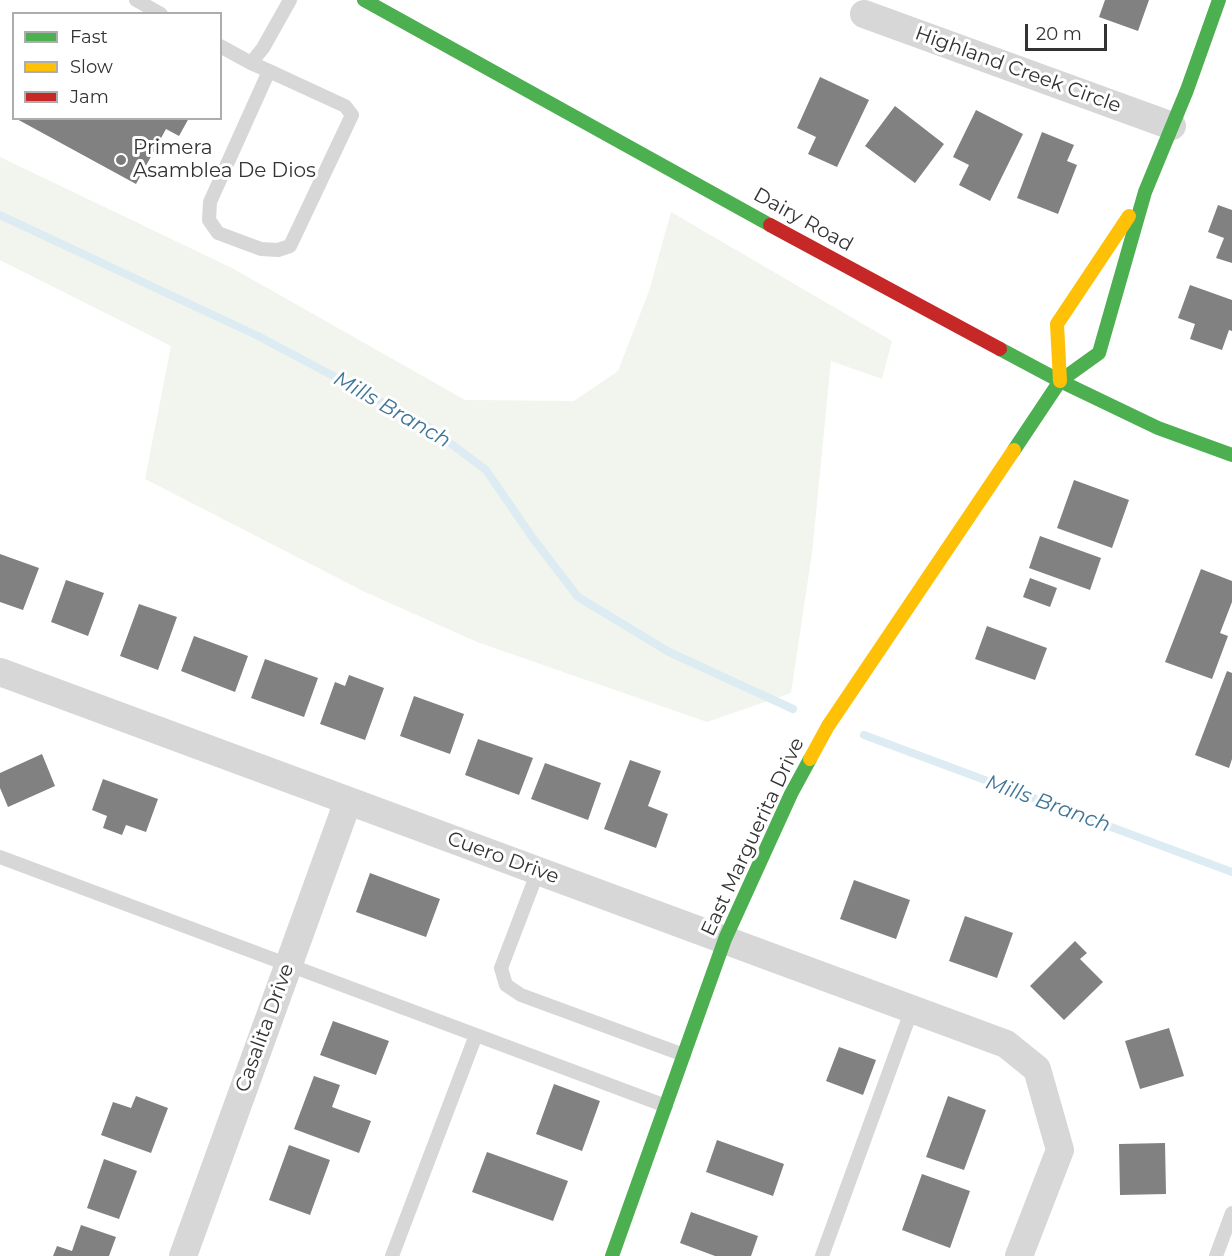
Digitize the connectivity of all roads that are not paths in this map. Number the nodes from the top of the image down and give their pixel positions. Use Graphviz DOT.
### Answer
graph roads {
  1 [pos="136,0"];
  2 [pos="291,0"];
  3 [pos="364,0"];
  4 [pos="1219,0"];
  5 [pos="157,12"];
  6 [pos="864,14"];
  7 [pos="222,47"];
  8 [pos="251,63"];
  9 [pos="269,71"];
  10 [pos="1172,126"];
  11 [pos="1145,192"];
  12 [pos="1060,381"];
  13 [pos="1232,455"];
  14 [pos="0,672"];
  15 [pos="348,801"];
  16 [pos="0,857"];
  17 [pos="538,871"];
  18 [pos="725,939"];
  19 [pos="288,965"];
  20 [pos="912,1009"];
  21 [pos="476,1035"];
  22 [pos="684,1055"];
  23 [pos="666,1106"];
  24 [pos="1232,1213"];
  25 [pos="183,1256"];
  26 [pos="392,1256"];
  27 [pos="612,1256"];
  28 [pos="822,1256"];
  29 [pos="1019,1256"];
  30 [pos="1216,1256"];
  1 -- 5 [label="lane"];
  2 -- 8 [label="lane"];
  3 -- 12 [label="street, Dairy Road"];
  4 -- 10 [label="street"];
  6 -- 10 [label="street, Highland Creek Circle"];
  7 -- 8 [label="lane"];
  8 -- 9 [label="lane"];
  9 -- 9 [label="lane"];
  10 -- 11 [label="street"];
  11 -- 12 [label="street"];
  11 -- 12 [label="street"];
  12 -- 13 [label="street, Dairy Road"];
  12 -- 18 [label="street, East Marguerita Drive"];
  14 -- 15 [label="street, Cuero Drive"];
  15 -- 17 [label="street, Cuero Drive"];
  15 -- 19 [label="street, Casalita Drive"];
  16 -- 19 [label="lane"];
  17 -- 18 [label="street, Cuero Drive"];
  17 -- 22 [label="lane"];
  18 -- 20 [label="street, Cuero Drive"];
  18 -- 22 [label="street, East Marguerita Drive"];
  19 -- 21 [label="lane"];
  19 -- 25 [label="street, Casalita Drive"];
  20 -- 28 [label="lane"];
  20 -- 29 [label="street, Cuero Drive"];
  21 -- 23 [label="lane"];
  21 -- 26 [label="lane"];
  22 -- 23 [label="street, East Marguerita Drive"];
  23 -- 27 [label="street, East Marguerita Drive"];
  24 -- 30 [label="lane"];
}
